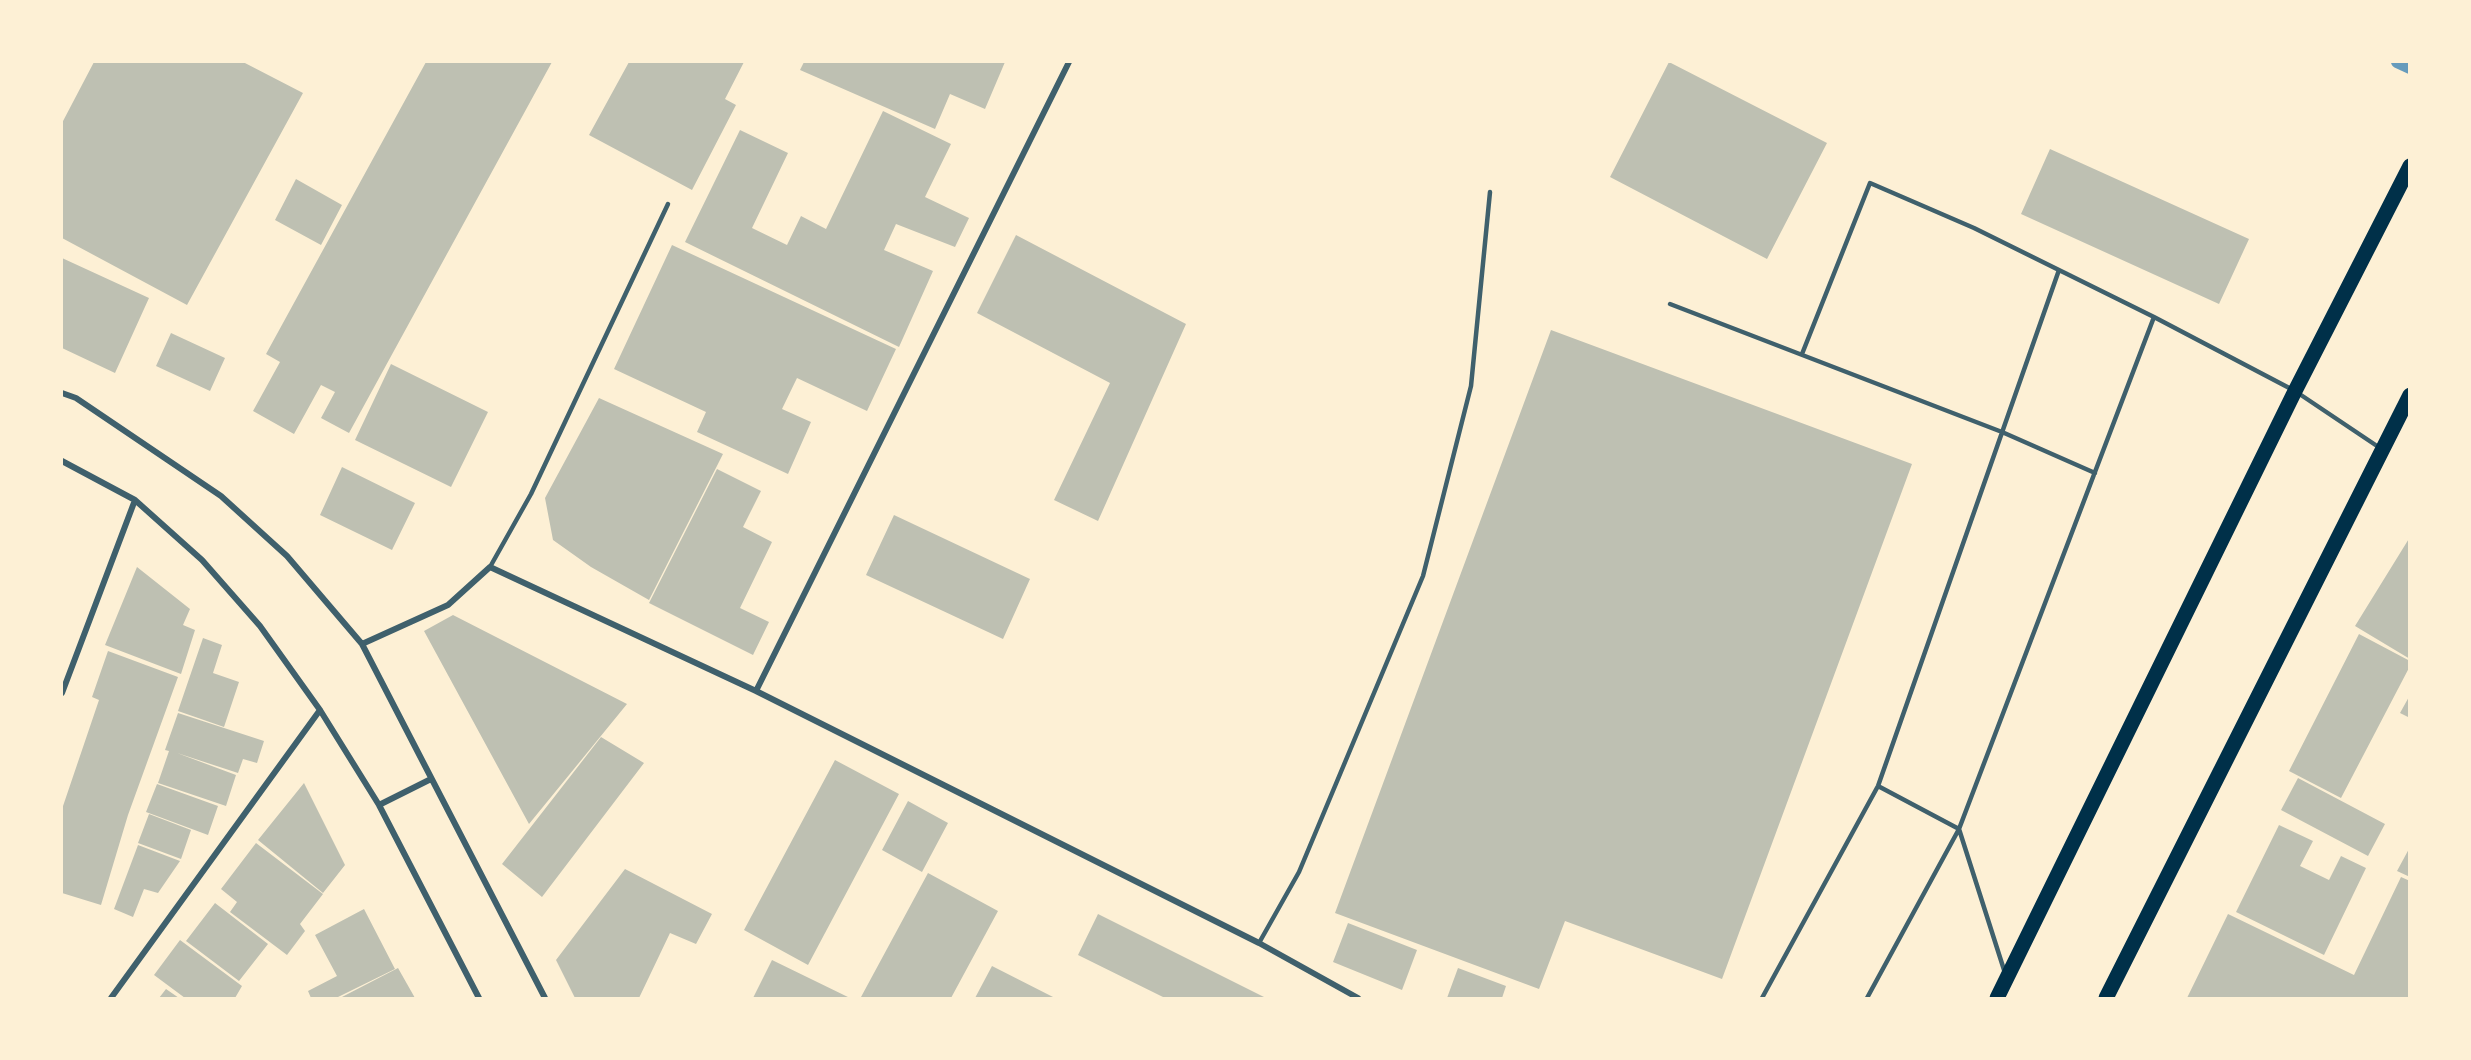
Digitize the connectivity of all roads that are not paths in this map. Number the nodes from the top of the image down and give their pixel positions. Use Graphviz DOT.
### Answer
graph roads {
  1 [pos="1069,62"];
  2 [pos="2409,166"];
  3 [pos="1490,192"];
  4 [pos="668,204"];
  5 [pos="2058,270"];
  6 [pos="1670,304"];
  7 [pos="2154,317"];
  8 [pos="1802,354"];
  9 [pos="2295,391"];
  10 [pos="62,393"];
  11 [pos="2409,395"];
  12 [pos="2002,432"];
  13 [pos="2383,450"];
  14 [pos="62,461"];
  15 [pos="2095,473"];
  16 [pos="135,500"];
  17 [pos="490,567"];
  18 [pos="362,644"];
  19 [pos="756,691"];
  20 [pos="62,693"];
  21 [pos="320,710"];
  22 [pos="431,779"];
  23 [pos="1878,786"];
  24 [pos="379,805"];
  25 [pos="1959,829"];
  26 [pos="1260,944"];
  27 [pos="2007,978"];
  28 [pos="544,998"];
  29 [pos="111,999"];
  30 [pos="479,999"];
  31 [pos="1358,999"];
  32 [pos="1762,999"];
  33 [pos="1867,999"];
  34 [pos="1997,999"];
  35 [pos="2106,999"];
  1 -- 19 [label="street"];
  2 -- 9 [label="main road"];
  3 -- 26 [label="lane"];
  4 -- 17 [label="lane"];
  5 -- 7 [label="lane"];
  5 -- 8 [label="lane"];
  5 -- 12 [label="lane"];
  6 -- 8 [label="lane"];
  7 -- 9 [label="lane"];
  7 -- 15 [label="lane"];
  8 -- 12 [label="lane"];
  9 -- 13 [label="lane"];
  9 -- 27 [label="main road"];
  10 -- 18 [label="street"];
  11 -- 13 [label="main road"];
  12 -- 15 [label="lane"];
  12 -- 23 [label="lane"];
  13 -- 35 [label="main road"];
  14 -- 16 [label="street"];
  15 -- 25 [label="lane"];
  16 -- 20 [label="street"];
  16 -- 21 [label="street"];
  17 -- 18 [label="street"];
  17 -- 19 [label="street"];
  18 -- 22 [label="street"];
  19 -- 26 [label="street"];
  21 -- 24 [label="street"];
  21 -- 29 [label="street"];
  22 -- 24 [label="street"];
  22 -- 28 [label="street"];
  23 -- 25 [label="lane"];
  23 -- 32 [label="lane"];
  24 -- 30 [label="street"];
  25 -- 27 [label="lane"];
  25 -- 33 [label="lane"];
  26 -- 31 [label="street"];
  27 -- 34 [label="main road"];
}
